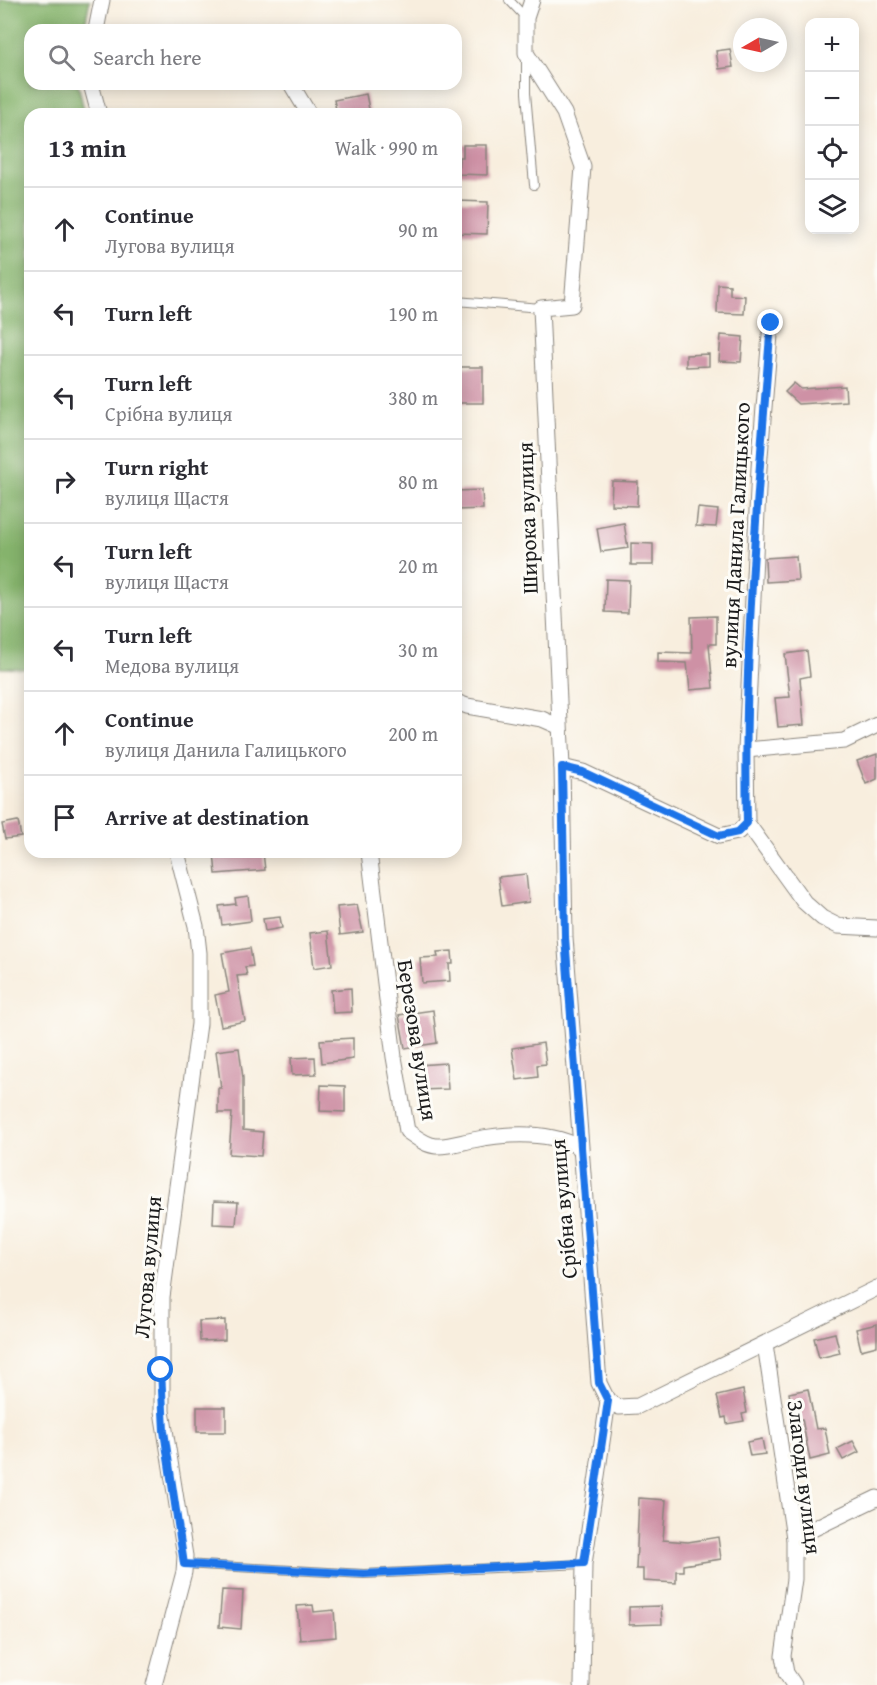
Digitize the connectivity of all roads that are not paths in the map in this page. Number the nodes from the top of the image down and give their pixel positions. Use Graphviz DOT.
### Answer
graph roads {
  1 [pos="102,0"];
  2 [pos="509,0"];
  3 [pos="532,0"];
  4 [pos="526,18"];
  5 [pos="97,24"];
  6 [pos="526,53"];
  7 [pos="93,90"];
  8 [pos="295,90"];
  9 [pos="97,108"];
  10 [pos="305,108"];
  11 [pos="534,185"];
  12 [pos="462,301"];
  13 [pos="542,308"];
  14 [pos="771,323"];
  15 [pos="462,704"];
  16 [pos="877,725"];
  17 [pos="558,726"];
  18 [pos="746,750"];
  19 [pos="562,767"];
  20 [pos="747,823"];
  21 [pos="179,858"];
  22 [pos="370,858"];
  23 [pos="877,928"];
  24 [pos="579,1147"];
  25 [pos="877,1288"];
  26 [pos="765,1344"];
  27 [pos="608,1401"];
  28 [pos="877,1498"];
  29 [pos="794,1538"];
  30 [pos="584,1563"];
  31 [pos="184,1564"];
  32 [pos="154,1685"];
  33 [pos="582,1685"];
  34 [pos="794,1685"];
  1 -- 5 [label="street"];
  2 -- 4 [label="lane"];
  3 -- 4 [label="street"];
  4 -- 6 [label="street"];
  6 -- 11 [label="lane"];
  6 -- 13 [label="street"];
  7 -- 9 [label="street"];
  8 -- 10 [label="street"];
  12 -- 13 [label="lane"];
  13 -- 17 [label="street, Широка вулиця"];
  14 -- 18 [label="street, вулиця Данила Галицького"];
  15 -- 17 [label="street"];
  16 -- 18 [label="street"];
  17 -- 19 [label="street, Срібна вулиця"];
  18 -- 20 [label="street, вулиця Данила Галицького"];
  19 -- 20 [label="street"];
  19 -- 24 [label="street, Срібна вулиця"];
  20 -- 23 [label="street"];
  21 -- 31 [label="street, Лугова вулиця"];
  22 -- 24 [label="street, Березова вулиця"];
  24 -- 27 [label="street, Срібна вулиця"];
  25 -- 26 [label="street"];
  26 -- 27 [label="street"];
  26 -- 29 [label="street, Злагоди вулиця"];
  27 -- 30 [label="street, Срібна вулиця"];
  28 -- 29 [label="street"];
  29 -- 34 [label="street, Злагоди вулиця"];
  30 -- 31 [label="lane"];
  30 -- 33 [label="street, Срібна вулиця"];
  31 -- 32 [label="street, Лугова вулиця"];
}
